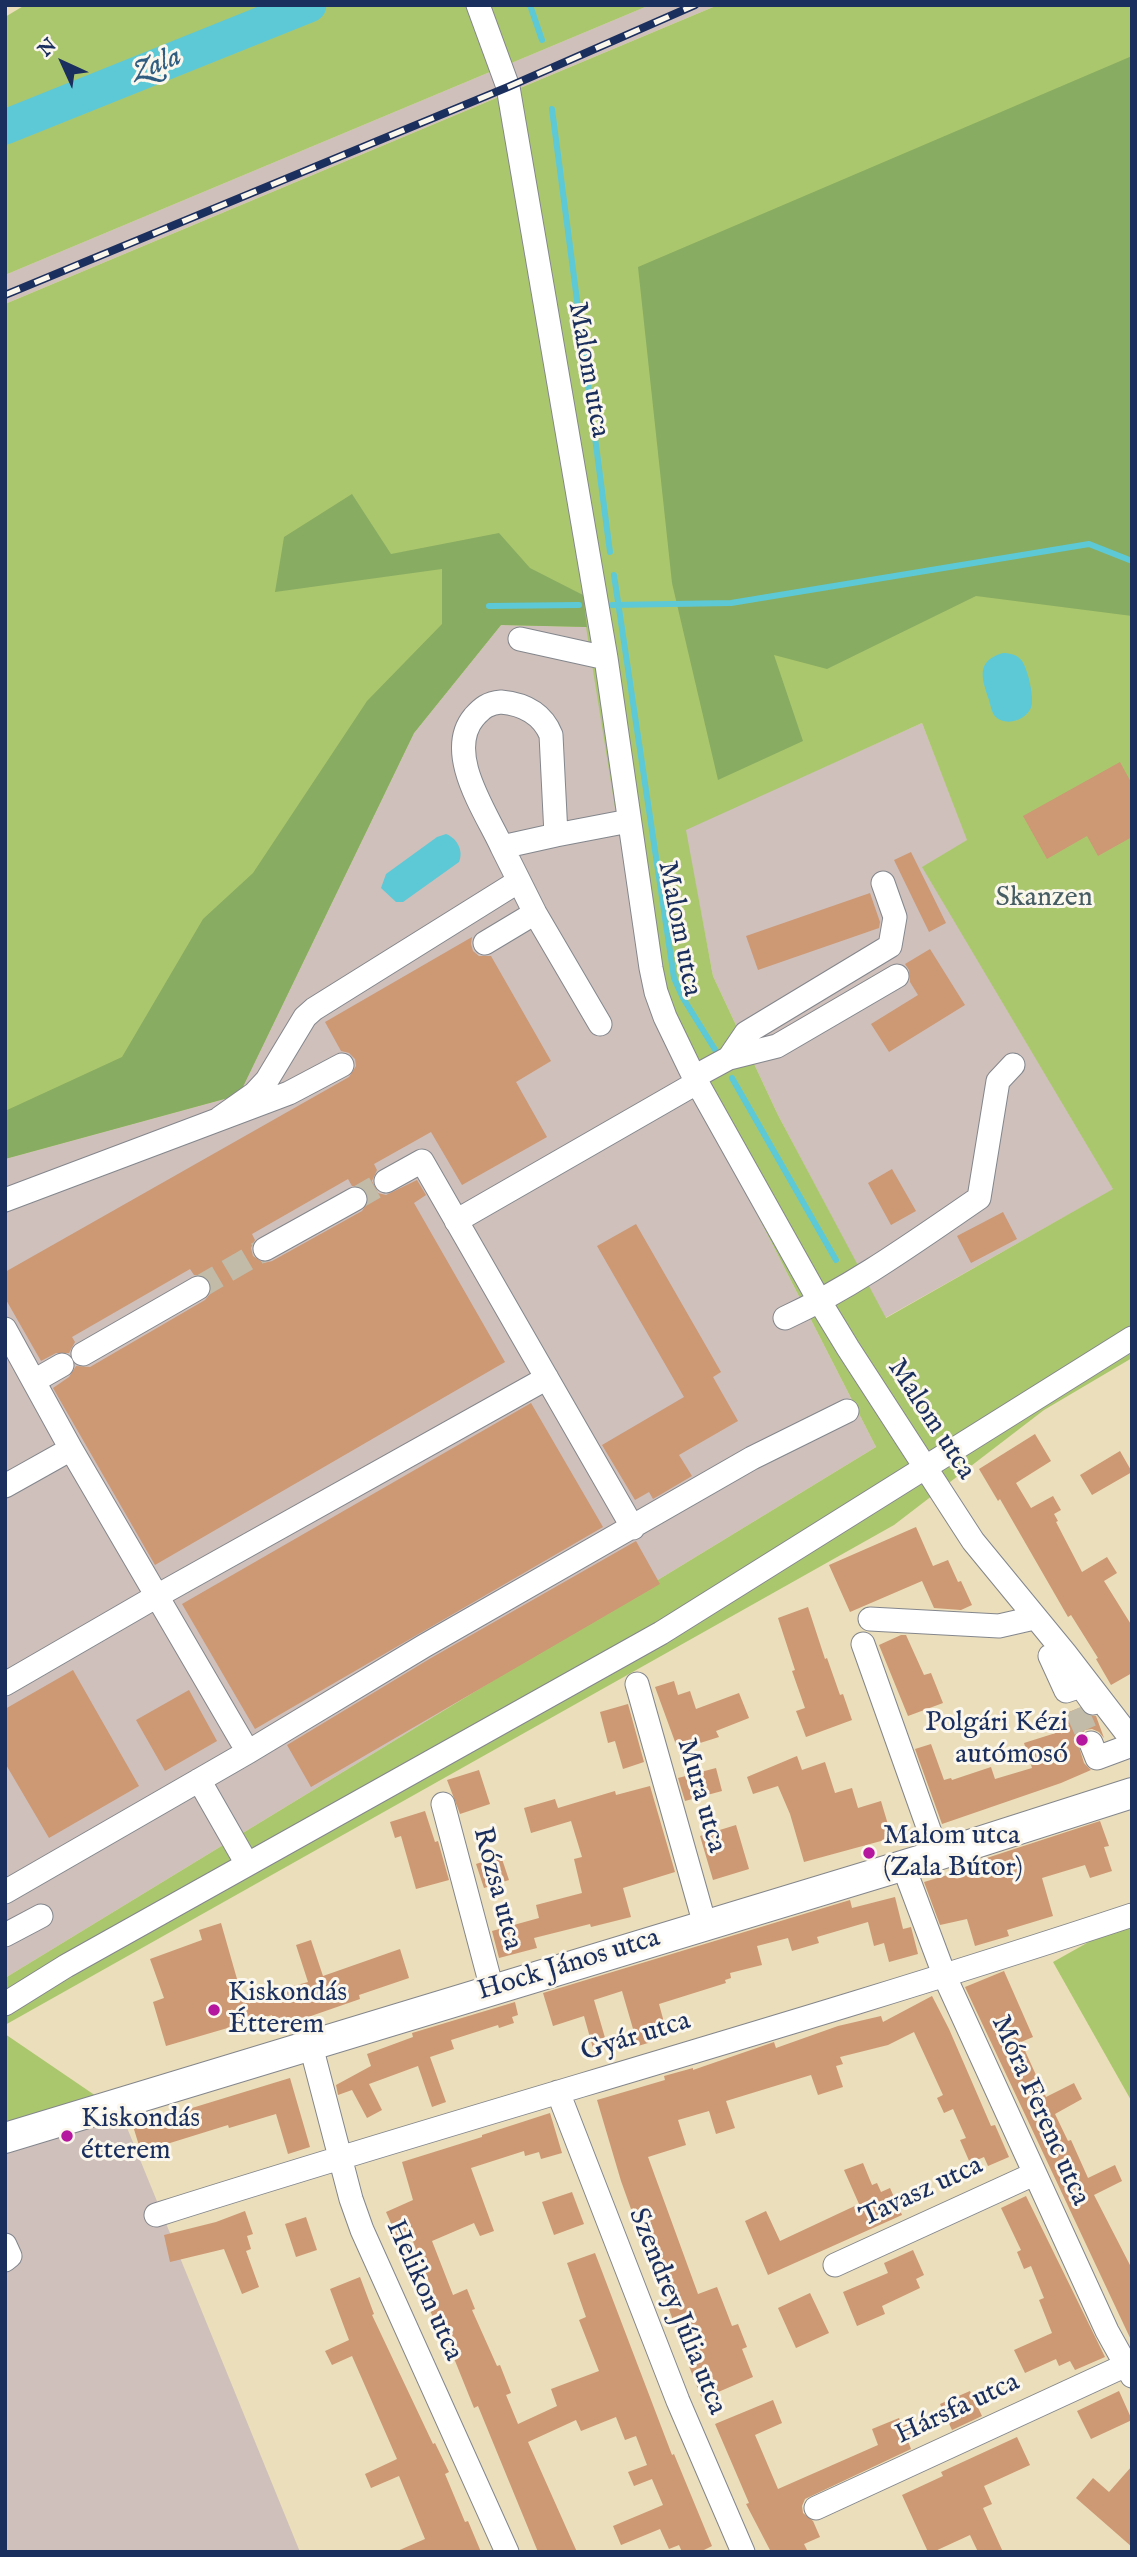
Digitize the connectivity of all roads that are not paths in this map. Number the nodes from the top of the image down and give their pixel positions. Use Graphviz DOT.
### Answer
graph roads {
  1 [pos="478,5"];
  2 [pos="520,639"];
  3 [pos="606,658"];
  4 [pos="629,821"];
  5 [pos="556,835"];
  6 [pos="502,847"];
  7 [pos="519,881"];
  8 [pos="883,883"];
  9 [pos="535,913"];
  10 [pos="485,943"];
  11 [pos="897,976"];
  12 [pos="600,1024"];
  13 [pos="729,1058"];
  14 [pos="342,1065"];
  15 [pos="1013,1065"];
  16 [pos="696,1080"];
  17 [pos="220,1118"];
  18 [pos="386,1181"];
  19 [pos="355,1199"];
  20 [pos="5,1200"];
  21 [pos="457,1221"];
  22 [pos="265,1250"];
  23 [pos="198,1288"];
  24 [pos="820,1302"];
  25 [pos="785,1318"];
  26 [pos="5,1329"];
  27 [pos="1132,1338"];
  28 [pos="83,1354"];
  29 [pos="62,1365"];
  30 [pos="547,1378"];
  31 [pos="34,1381"];
  32 [pos="847,1411"];
  33 [pos="71,1449"];
  34 [pos="925,1469"];
  35 [pos="5,1486"];
  36 [pos="633,1528"];
  37 [pos="157,1596"];
  38 [pos="1034,1618"];
  39 [pos="870,1619"];
  40 [pos="863,1644"];
  41 [pos="1065,1653"];
  42 [pos="5,1684"];
  43 [pos="638,1684"];
  44 [pos="1091,1743"];
  45 [pos="1129,1745"];
  46 [pos="248,1752"];
  47 [pos="199,1780"];
  48 [pos="1132,1793"];
  49 [pos="443,1804"];
  50 [pos="938,1855"];
  51 [pos="247,1864"];
  52 [pos="902,1865"];
  53 [pos="5,1892"];
  54 [pos="1132,1915"];
  55 [pos="41,1916"];
  56 [pos="705,1925"];
  57 [pos="5,1934"];
  58 [pos="945,1977"];
  59 [pos="492,1989"];
  60 [pos="5,2004"];
  61 [pos="311,2046"];
  62 [pos="558,2092"];
  63 [pos="5,2138"];
  64 [pos="341,2157"];
  65 [pos="1034,2174"];
  66 [pos="156,2215"];
  67 [pos="5,2245"];
  68 [pos="5,2260"];
  69 [pos="835,2265"];
  70 [pos="1128,2371"];
  71 [pos="816,2508"];
  72 [pos="508,2552"];
  73 [pos="743,2552"];
  1 -- 3 [label="street, Malom utca"];
  2 -- 3 [label="street"];
  3 -- 4 [label="street, Malom utca"];
  4 -- 5 [label="street"];
  4 -- 16 [label="street, Malom utca"];
  5 -- 6 [label="street"];
  5 -- 6 [label="street"];
  6 -- 7 [label="street"];
  7 -- 9 [label="street"];
  7 -- 17 [label="street"];
  8 -- 13 [label="street"];
  9 -- 10 [label="street"];
  9 -- 12 [label="street"];
  11 -- 13 [label="street"];
  13 -- 16 [label="street"];
  14 -- 17 [label="street"];
  15 -- 24 [label="street"];
  16 -- 21 [label="street"];
  16 -- 24 [label="street, Malom utca"];
  17 -- 20 [label="street"];
  18 -- 21 [label="street"];
  19 -- 22 [label="street"];
  21 -- 30 [label="street"];
  23 -- 28 [label="street"];
  24 -- 25 [label="street"];
  24 -- 34 [label="street, Malom utca"];
  26 -- 31 [label="street"];
  27 -- 34 [label="street"];
  29 -- 31 [label="street"];
  30 -- 36 [label="street"];
  30 -- 37 [label="street"];
  31 -- 33 [label="street"];
  32 -- 36 [label="street"];
  33 -- 35 [label="street"];
  33 -- 37 [label="street"];
  34 -- 38 [label="street, Malom utca"];
  34 -- 51 [label="street"];
  36 -- 46 [label="street"];
  37 -- 42 [label="street"];
  37 -- 46 [label="street"];
  38 -- 39 [label="street"];
  38 -- 41 [label="street, Malom utca"];
  40 -- 50 [label="street"];
  41 -- 45 [label="street, Malom utca"];
  41 -- 45 [label="street"];
  43 -- 56 [label="street, Mura utca"];
  44 -- 45 [label="street"];
  46 -- 47 [label="street"];
  47 -- 51 [label="street"];
  47 -- 53 [label="street"];
  48 -- 50 [label="main road, Hock János utca"];
  49 -- 59 [label="street, Rózsa utca"];
  50 -- 52 [label="main road, Hock János utca"];
  51 -- 60 [label="street"];
  52 -- 56 [label="main road, Hock János utca"];
  52 -- 58 [label="street, Móra Ferenc utca"];
  54 -- 58 [label="street, Gyár utca"];
  55 -- 57 [label="street"];
  56 -- 59 [label="main road, Hock János utca"];
  58 -- 62 [label="street, Gyár utca"];
  58 -- 65 [label="street, Móra Ferenc utca"];
  59 -- 61 [label="main road, Hock János utca"];
  61 -- 63 [label="main road, Hock János utca"];
  61 -- 64 [label="street, Helikon utca"];
  62 -- 64 [label="street, Gyár utca"];
  62 -- 73 [label="street, Szendrey Júlia utca"];
  64 -- 66 [label="street, Gyár utca"];
  64 -- 72 [label="street, Helikon utca"];
  65 -- 69 [label="street, Tavasz utca"];
  65 -- 70 [label="street, Móra Ferenc utca"];
  67 -- 68 [label="street"];
  70 -- 71 [label="street, Hársfa utca"];
}
